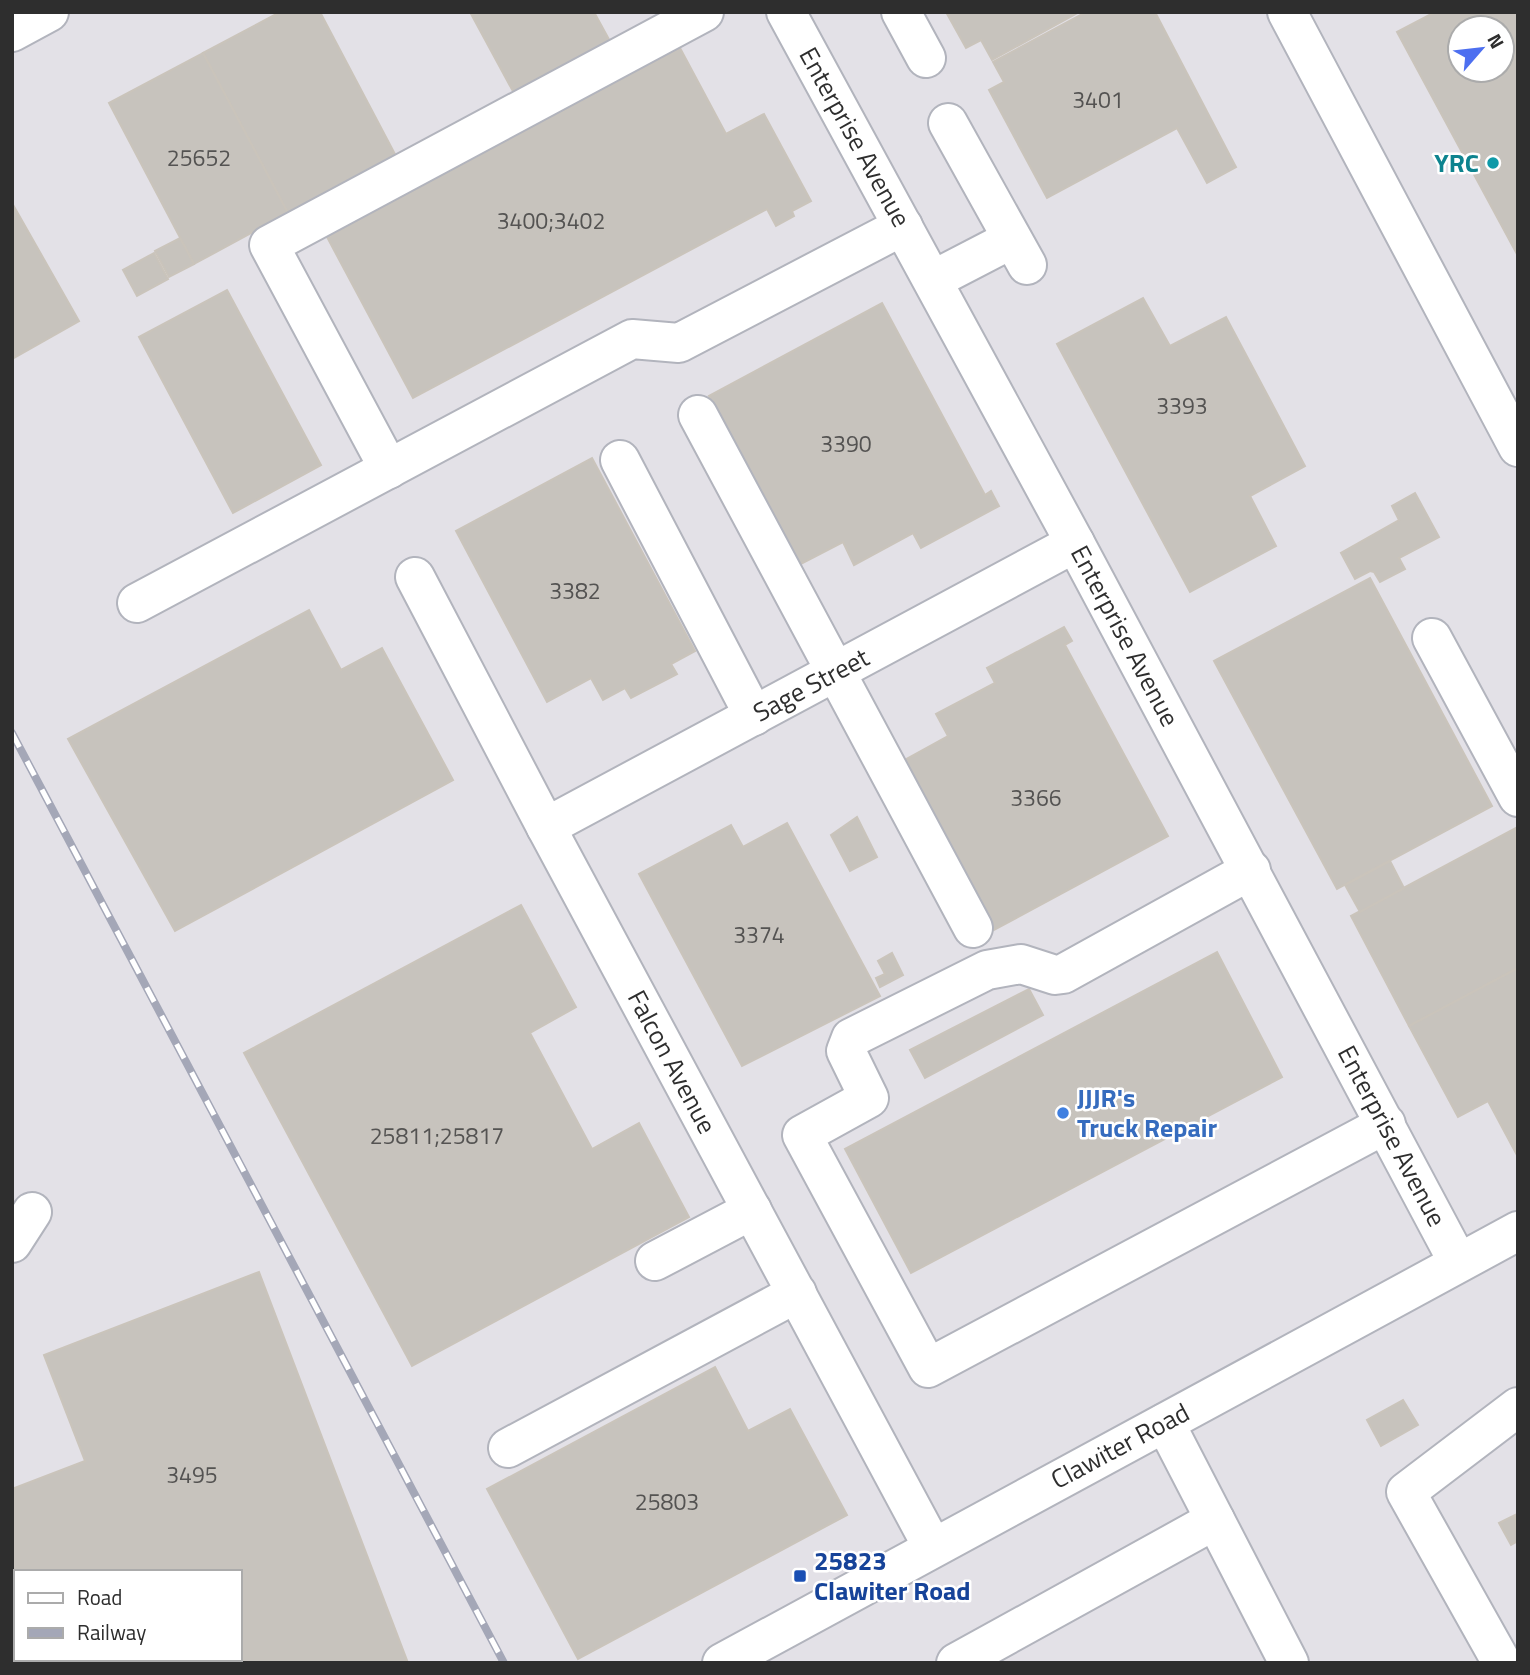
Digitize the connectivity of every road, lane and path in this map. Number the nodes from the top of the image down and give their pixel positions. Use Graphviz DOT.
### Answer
graph roads {
  1 [pos="49,12"];
  2 [pos="704,12"];
  3 [pos="786,12"];
  4 [pos="901,12"];
  5 [pos="1287,12"];
  6 [pos="12,32"];
  7 [pos="926,58"];
  8 [pos="948,123"];
  9 [pos="903,226"];
  10 [pos="933,280"];
  11 [pos="698,415"];
  12 [pos="1518,447"];
  13 [pos="620,460"];
  14 [pos="389,469"];
  15 [pos="1075,543"];
  16 [pos="415,577"];
  17 [pos="136,603"];
  18 [pos="1432,638"];
  19 [pos="834,672"];
  20 [pos="754,716"];
  21 [pos="1518,797"];
  22 [pos="546,827"];
  23 [pos="1251,870"];
  24 [pos="973,928"];
  25 [pos="1386,1124"];
  26 [pos="752,1210"];
  27 [pos="1518,1231"];
  28 [pos="655,1262"];
  29 [pos="1458,1262"];
  30 [pos="797,1293"];
  31 [pos="1518,1408"];
  32 [pos="1165,1423"];
  33 [pos="508,1448"];
  34 [pos="1215,1520"];
  35 [pos="932,1546"];
  36 [pos="722,1663"];
  37 [pos="956,1663"];
  38 [pos="1289,1663"];
  39 [pos="1502,1663"];
  1 -- 6 [label="street"];
  2 -- 14 [label="street"];
  3 -- 9 [label="street, Enterprise Avenue"];
  4 -- 7 [label="street"];
  5 -- 12 [label="street"];
  8 -- 10 [label="street"];
  9 -- 10 [label="street, Enterprise Avenue"];
  9 -- 14 [label="street"];
  10 -- 15 [label="street, Enterprise Avenue"];
  11 -- 19 [label="street"];
  13 -- 20 [label="street"];
  14 -- 17 [label="street"];
  15 -- 19 [label="street, Sage Street"];
  15 -- 23 [label="street, Enterprise Avenue"];
  16 -- 22 [label="street, Falcon Avenue"];
  18 -- 21 [label="street"];
  19 -- 20 [label="street, Sage Street"];
  19 -- 24 [label="street"];
  20 -- 22 [label="street, Sage Street"];
  22 -- 26 [label="street, Falcon Avenue"];
  23 -- 25 [label="street, Enterprise Avenue"];
  23 -- 25 [label="street"];
  25 -- 29 [label="street, Enterprise Avenue"];
  26 -- 28 [label="street"];
  26 -- 30 [label="street, Falcon Avenue"];
  27 -- 29 [label="street, Clawiter Road"];
  29 -- 32 [label="street, Clawiter Road"];
  30 -- 33 [label="street"];
  30 -- 35 [label="street, Falcon Avenue"];
  31 -- 39 [label="street"];
  32 -- 34 [label="street"];
  32 -- 35 [label="street, Clawiter Road"];
  34 -- 37 [label="street"];
  34 -- 38 [label="street"];
  35 -- 36 [label="street, Clawiter Road"];
}
